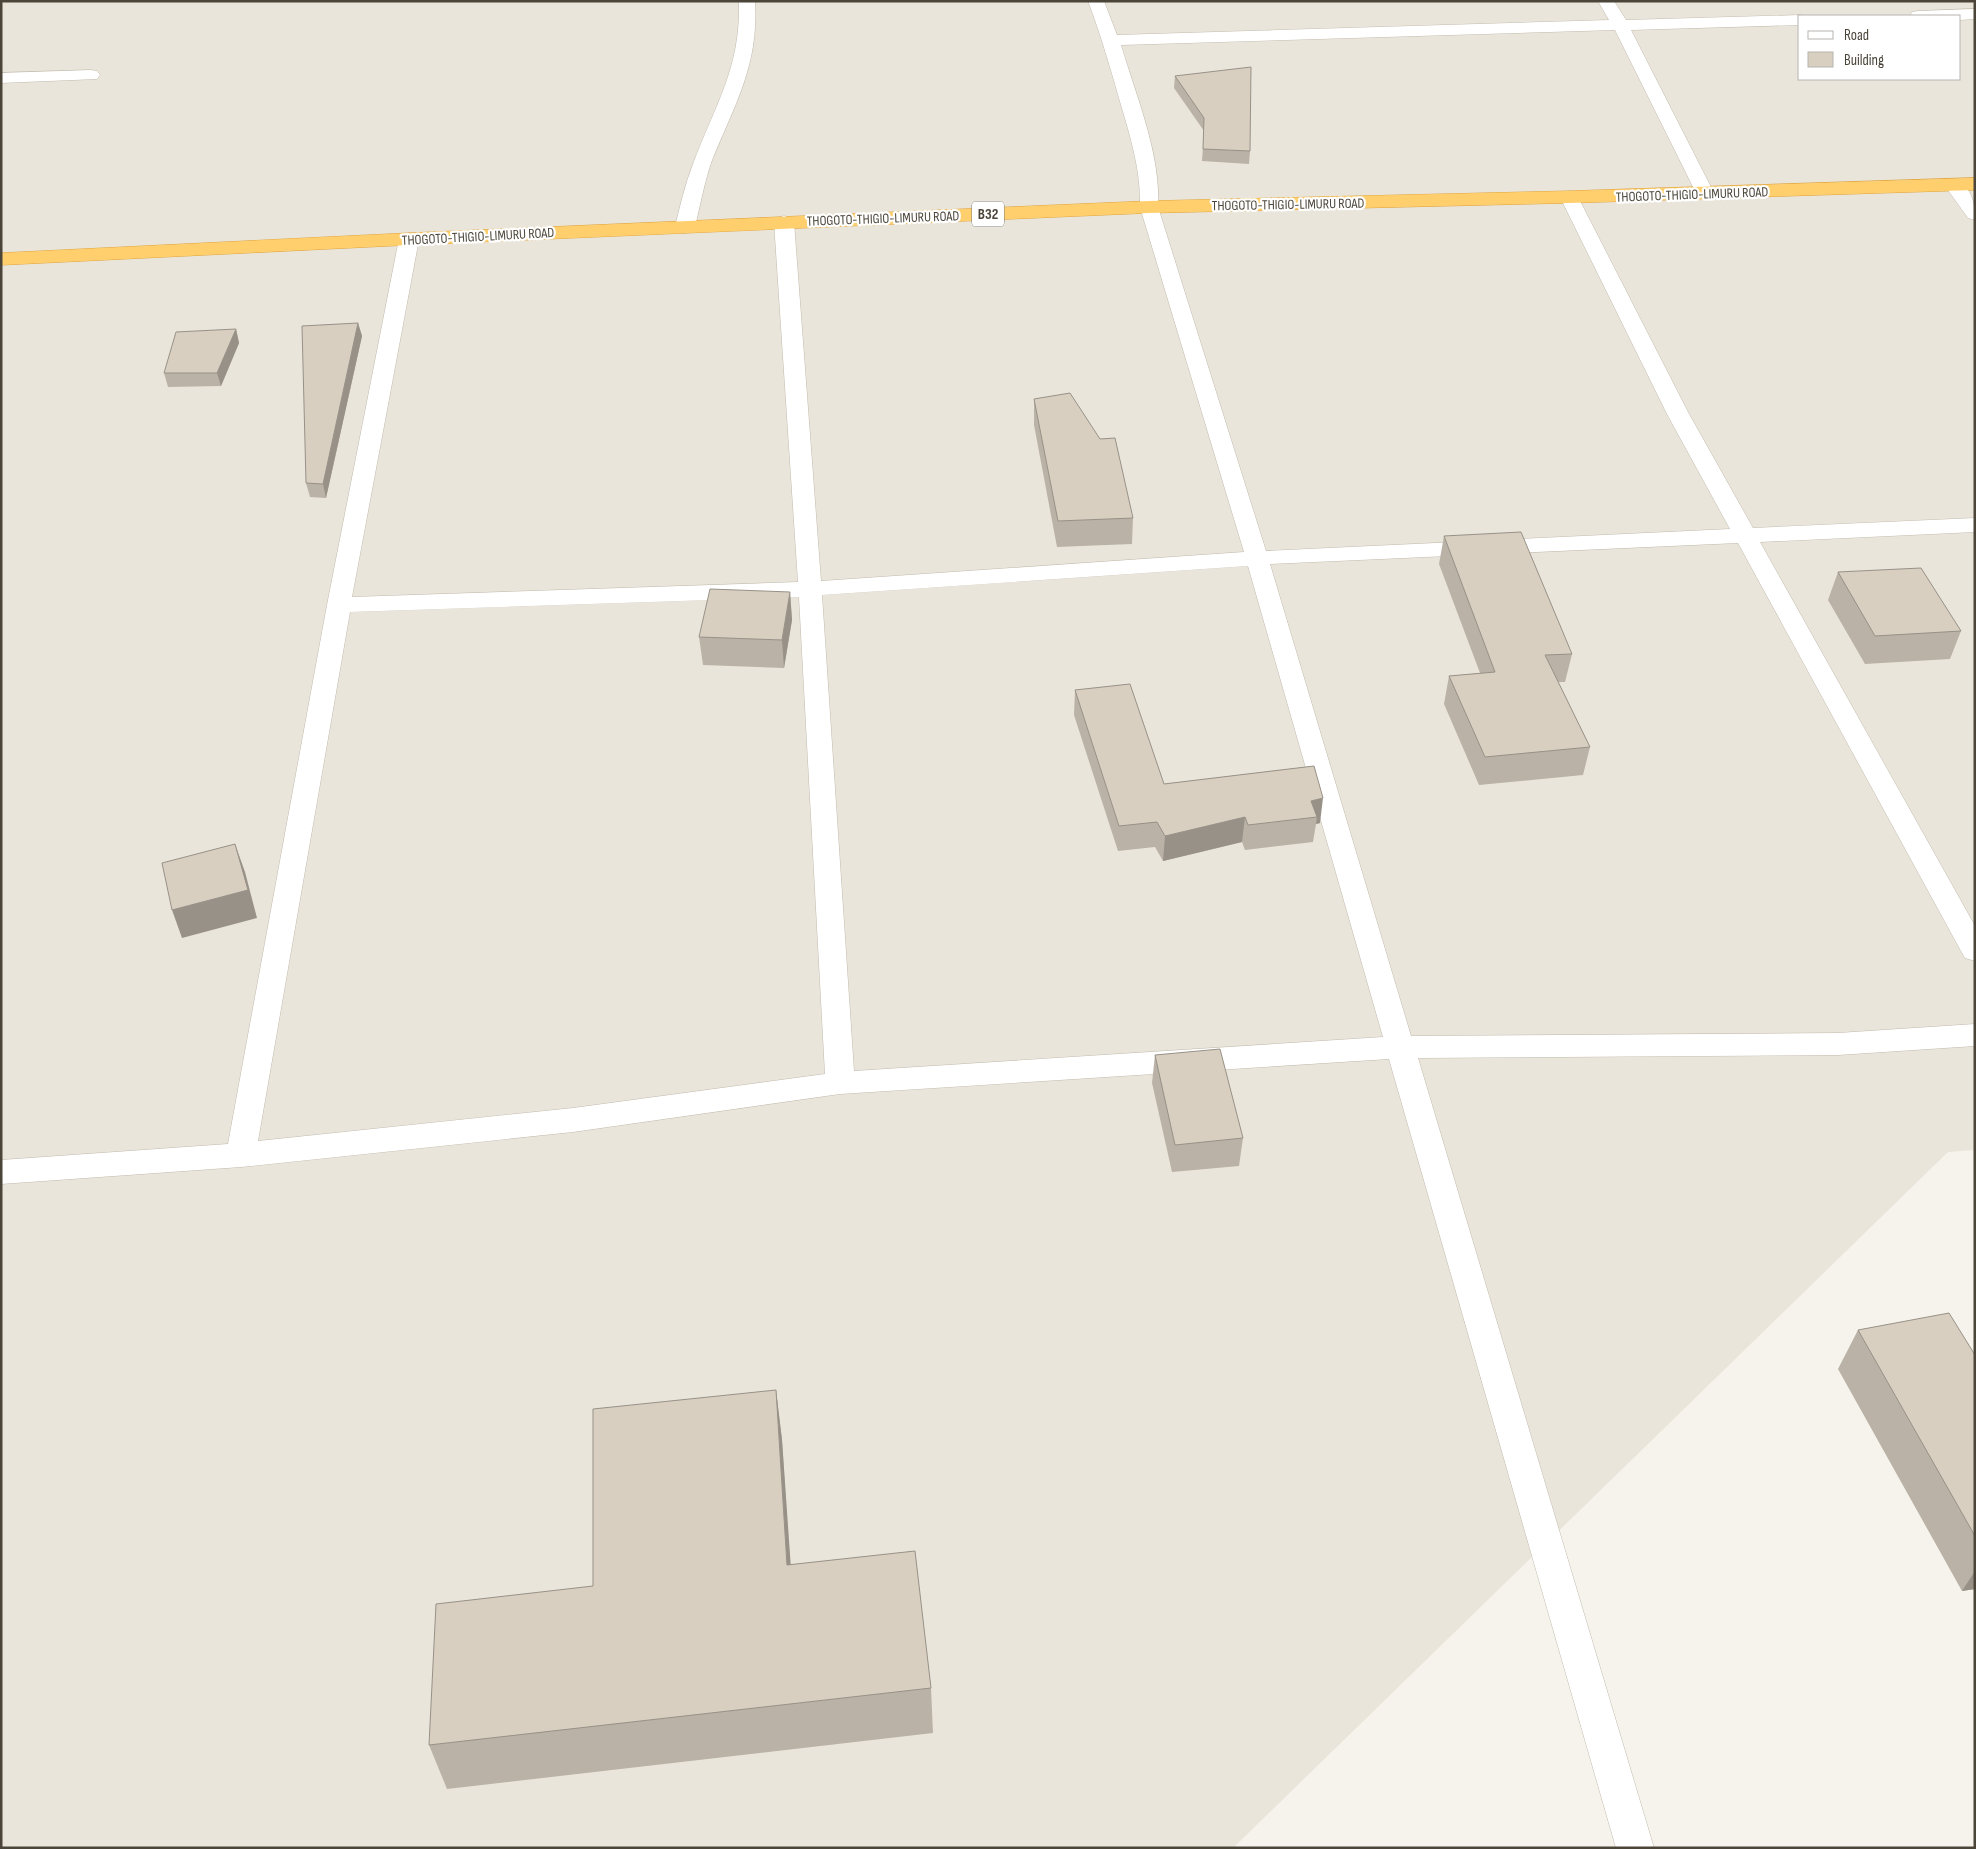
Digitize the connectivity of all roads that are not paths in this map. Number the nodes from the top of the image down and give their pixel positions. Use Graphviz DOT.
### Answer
graph roads {
  1 [pos="747,1"];
  2 [pos="1096,1"];
  3 [pos="1606,1"];
  4 [pos="1975,14"];
  5 [pos="1946,15"];
  6 [pos="1798,20"];
  7 [pos="1621,26"];
  8 [pos="1111,40"];
  9 [pos="91,75"];
  10 [pos="1,78"];
  11 [pos="1975,184"];
  12 [pos="1954,186"];
  13 [pos="1706,193"];
  14 [pos="1569,197"];
  15 [pos="1149,207"];
  16 [pos="1975,214"];
  17 [pos="784,222"];
  18 [pos="684,227"];
  19 [pos="409,239"];
  20 [pos="1,259"];
  21 [pos="1975,525"];
  22 [pos="1745,536"];
  23 [pos="1257,558"];
  24 [pos="810,590"];
  25 [pos="339,605"];
  26 [pos="1975,951"];
  27 [pos="1975,1035"];
  28 [pos="1400,1047"];
  29 [pos="840,1083"];
  30 [pos="241,1155"];
  31 [pos="1,1172"];
  32 [pos="1635,1848"];
  1 -- 18 [label="street"];
  2 -- 8 [label="street"];
  3 -- 7 [label="street"];
  4 -- 5 [label="street"];
  6 -- 7 [label="street"];
  7 -- 8 [label="street"];
  7 -- 13 [label="street"];
  8 -- 15 [label="street"];
  9 -- 10 [label="street"];
  11 -- 12 [label="highway, THOGOTO-THIGIO-LIMURU ROAD / B32"];
  12 -- 13 [label="highway, THOGOTO-THIGIO-LIMURU ROAD / B32"];
  12 -- 16 [label="street"];
  13 -- 14 [label="highway, THOGOTO-THIGIO-LIMURU ROAD / B32"];
  14 -- 15 [label="highway, THOGOTO-THIGIO-LIMURU ROAD / B32"];
  14 -- 22 [label="street"];
  15 -- 17 [label="highway, THOGOTO-THIGIO-LIMURU ROAD / B32"];
  15 -- 23 [label="street"];
  17 -- 18 [label="highway, THOGOTO-THIGIO-LIMURU ROAD / B32"];
  17 -- 24 [label="street"];
  18 -- 19 [label="highway, THOGOTO-THIGIO-LIMURU ROAD / B32"];
  19 -- 20 [label="highway, THOGOTO-THIGIO-LIMURU ROAD / B32"];
  19 -- 25 [label="street"];
  21 -- 22 [label="street"];
  22 -- 23 [label="street"];
  22 -- 26 [label="street"];
  23 -- 24 [label="street"];
  23 -- 28 [label="street"];
  24 -- 25 [label="street"];
  24 -- 29 [label="street"];
  25 -- 30 [label="street"];
  27 -- 28 [label="street"];
  28 -- 29 [label="street"];
  28 -- 32 [label="street"];
  29 -- 30 [label="street"];
  30 -- 31 [label="street"];
}
